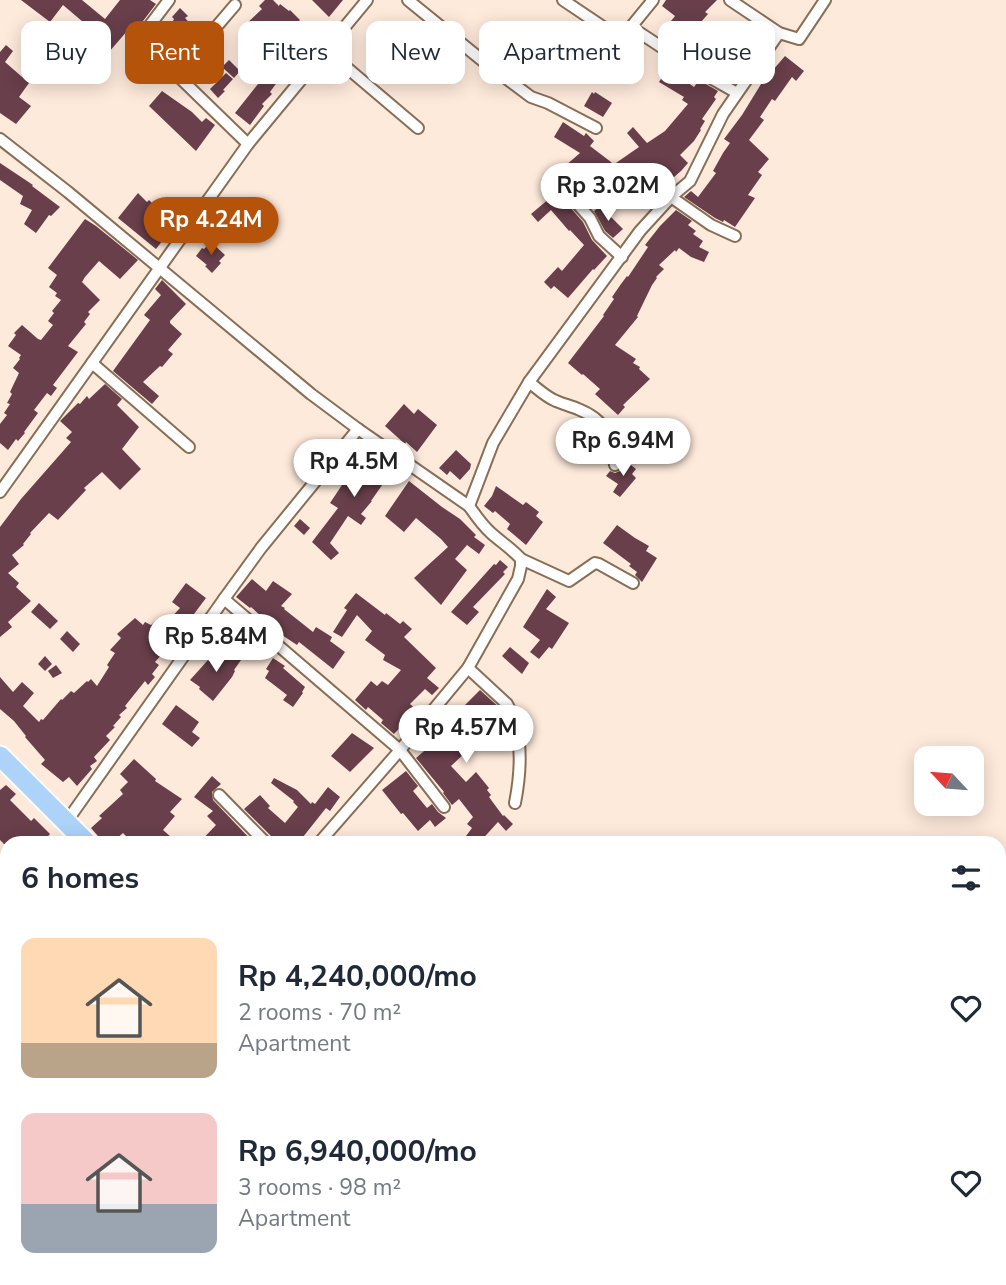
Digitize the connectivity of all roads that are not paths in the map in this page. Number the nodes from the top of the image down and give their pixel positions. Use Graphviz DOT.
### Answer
graph roads {
  1 [pos="169,0"];
  2 [pos="367,0"];
  3 [pos="408,0"];
  4 [pos="563,0"];
  5 [pos="653,0"];
  6 [pos="730,0"];
  7 [pos="825,0"];
  8 [pos="234,5"];
  9 [pos="153,21"];
  10 [pos="221,21"];
  11 [pos="350,21"];
  12 [pos="596,21"];
  13 [pos="636,21"];
  14 [pos="779,33"];
  15 [pos="644,36"];
  16 [pos="352,72"];
  17 [pos="186,84"];
  18 [pos="298,84"];
  19 [pos="737,93"];
  20 [pos="418,128"];
  21 [pos="596,128"];
  22 [pos="0,139"];
  23 [pos="248,144"];
  24 [pos="558,182"];
  25 [pos="671,198"];
  26 [pos="735,236"];
  27 [pos="622,257"];
  28 [pos="159,267"];
  29 [pos="92,363"];
  30 [pos="529,382"];
  31 [pos="358,429"];
  32 [pos="189,447"];
  33 [pos="615,465"];
  34 [pos="0,492"];
  35 [pos="469,506"];
  36 [pos="521,559"];
  37 [pos="633,583"];
  38 [pos="224,599"];
  39 [pos="468,668"];
  40 [pos="400,750"];
  41 [pos="0,756"];
  42 [pos="219,794"];
  43 [pos="515,803"];
  44 [pos="444,807"];
  45 [pos="67,821"];
  46 [pos="81,836"];
  47 [pos="259,836"];
  48 [pos="325,836"];
  1 -- 9 [label="street"];
  2 -- 11 [label="street"];
  3 -- 21 [label="street"];
  4 -- 12 [label="street"];
  5 -- 13 [label="street"];
  6 -- 14 [label="street"];
  7 -- 14 [label="street"];
  8 -- 10 [label="street"];
  14 -- 19 [label="street"];
  15 -- 19 [label="street"];
  16 -- 20 [label="street"];
  17 -- 23 [label="street"];
  18 -- 23 [label="street"];
  19 -- 25 [label="street"];
  22 -- 28 [label="street"];
  23 -- 28 [label="street"];
  24 -- 27 [label="street"];
  25 -- 26 [label="street"];
  25 -- 27 [label="street"];
  27 -- 30 [label="street"];
  28 -- 29 [label="street"];
  28 -- 31 [label="street"];
  29 -- 32 [label="street"];
  29 -- 34 [label="street"];
  30 -- 33 [label="street"];
  30 -- 35 [label="street"];
  31 -- 35 [label="street"];
  31 -- 38 [label="street"];
  35 -- 36 [label="street"];
  36 -- 37 [label="street"];
  36 -- 39 [label="street"];
  38 -- 40 [label="street"];
  38 -- 45 [label="street"];
  39 -- 40 [label="street"];
  39 -- 43 [label="street"];
  40 -- 44 [label="street"];
  40 -- 48 [label="street"];
  41 -- 45 [label="highway"];
  42 -- 47 [label="street"];
  45 -- 46 [label="highway"];
}
